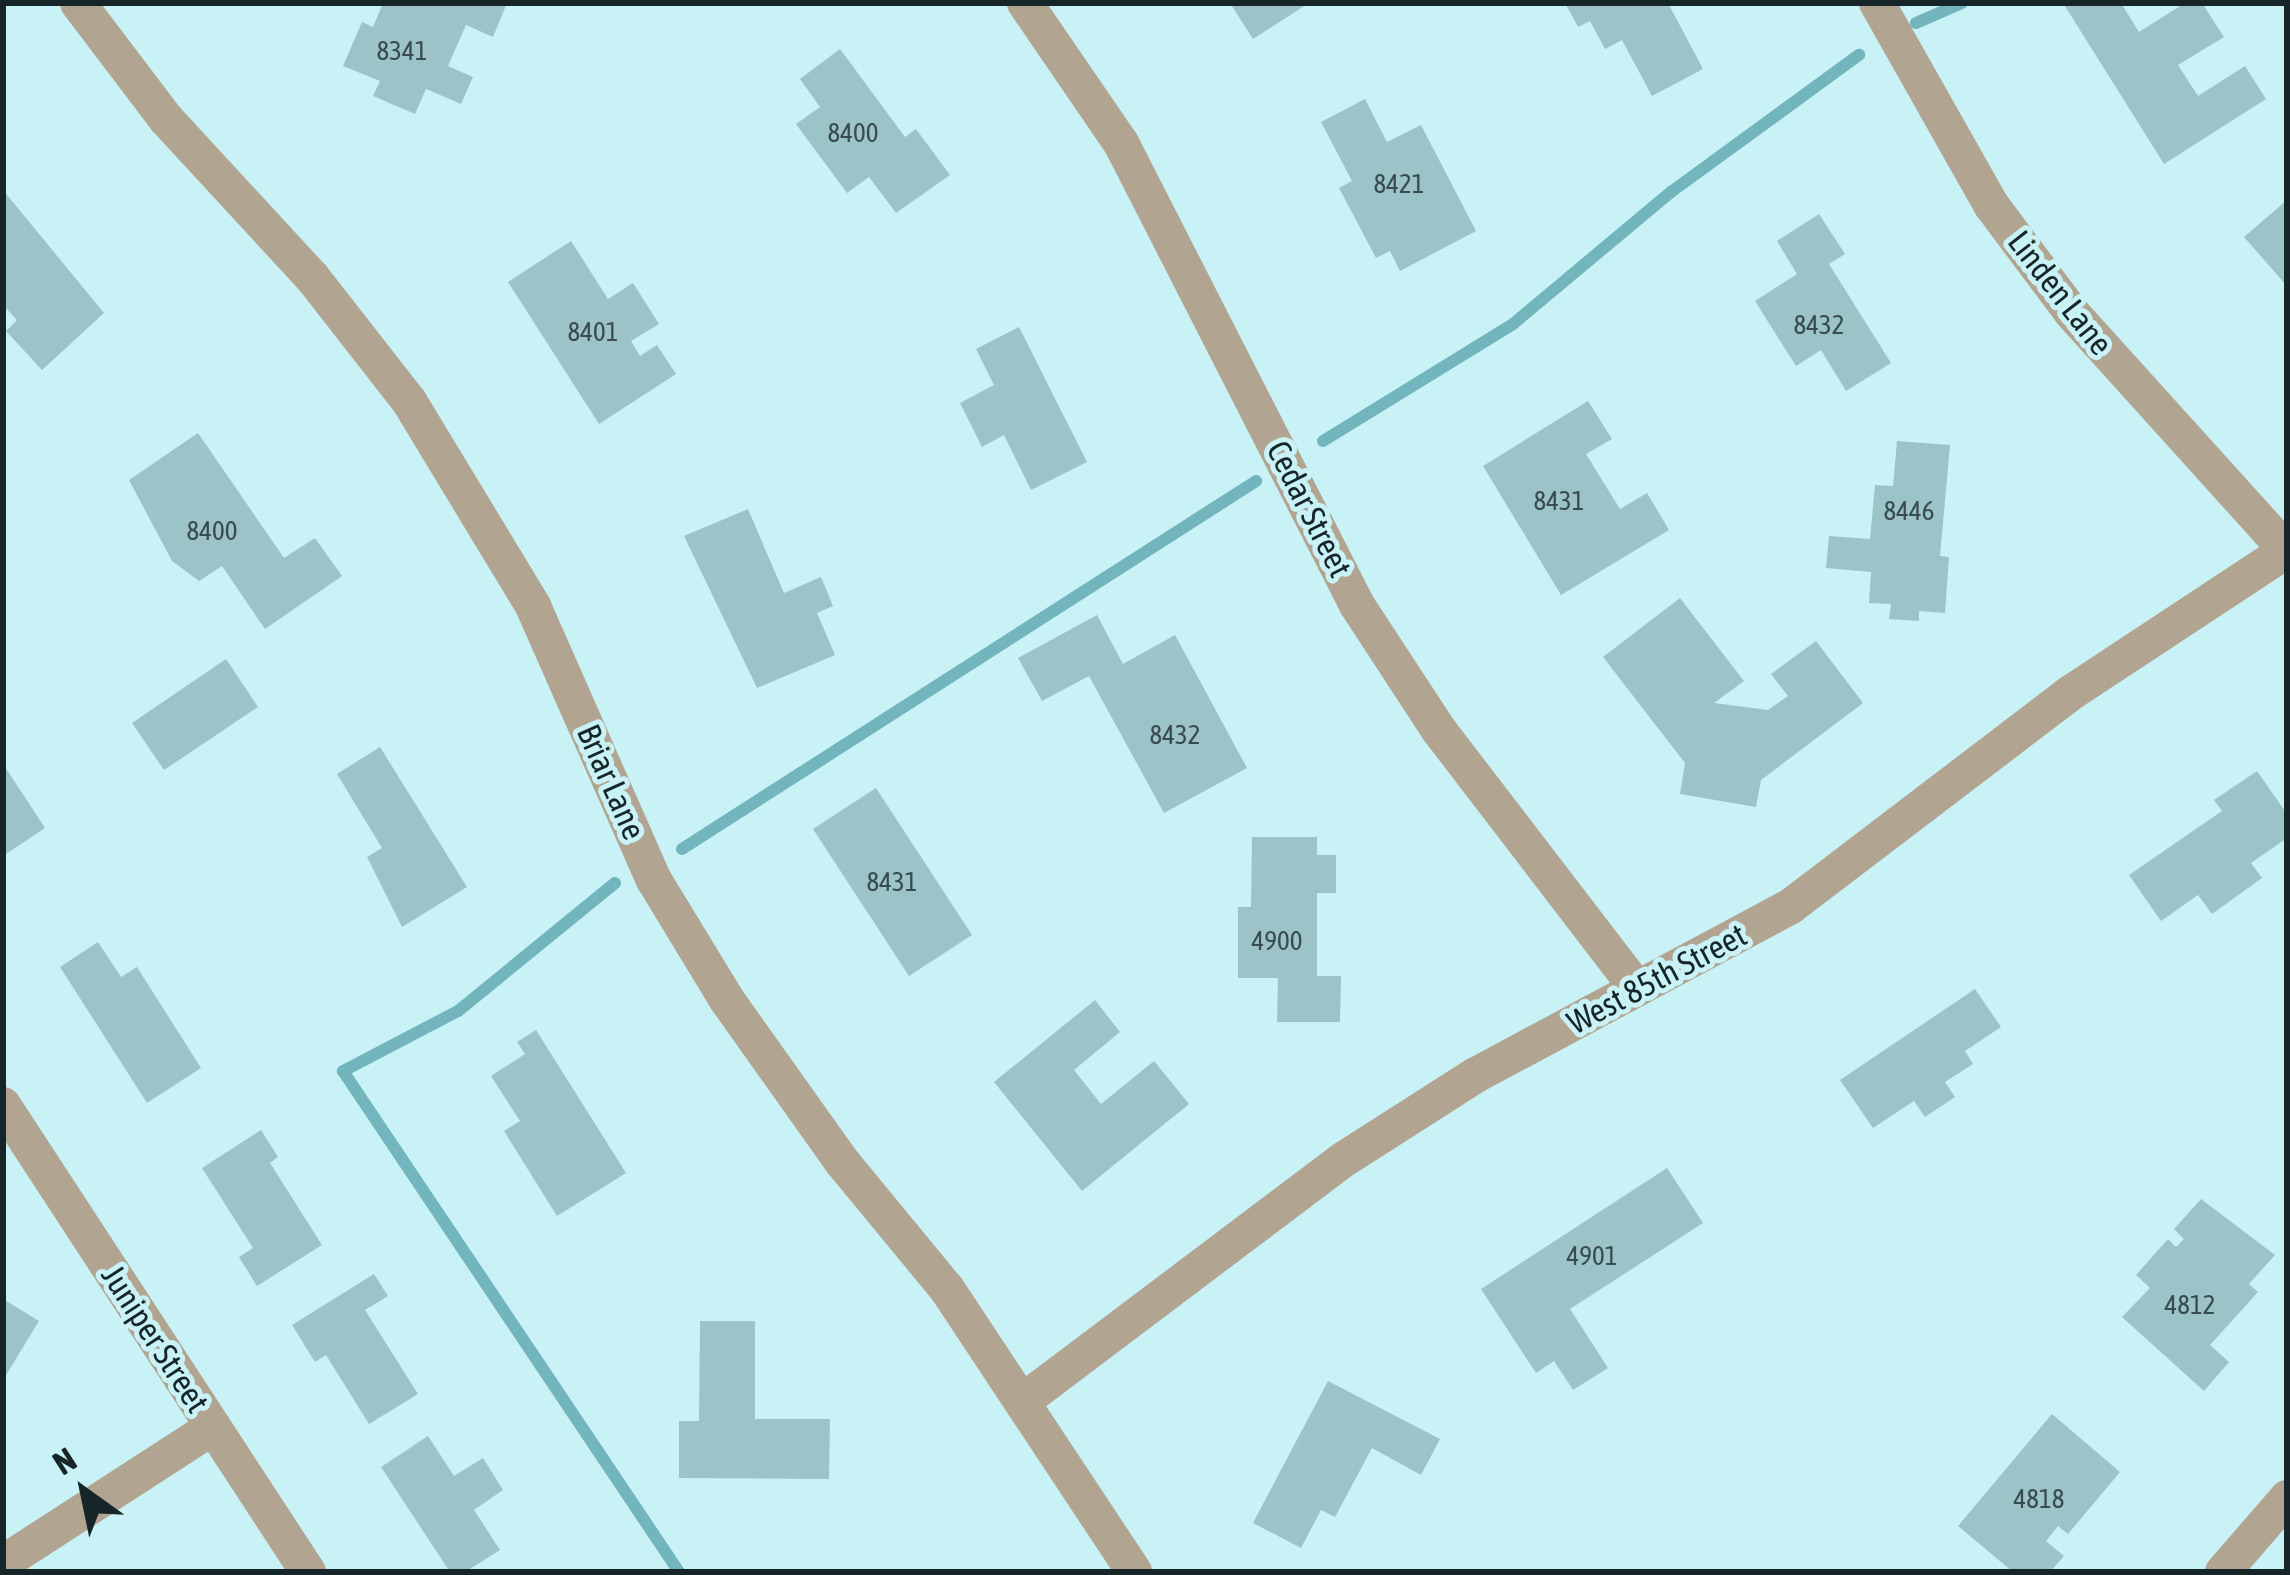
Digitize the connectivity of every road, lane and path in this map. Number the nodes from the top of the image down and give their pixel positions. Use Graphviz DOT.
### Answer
graph roads {
  1 [pos="78,3"];
  2 [pos="1024,3"];
  3 [pos="1877,3"];
  4 [pos="2286,550"];
  5 [pos="1637,988"];
  6 [pos="3,1105"];
  7 [pos="1023,1401"];
  8 [pos="213,1427"];
  9 [pos="2287,1498"];
  10 [pos="3,1564"];
  11 [pos="308,1572"];
  12 [pos="1135,1572"];
  13 [pos="2223,1572"];
  1 -- 7 [label="street, Briar Lane"];
  2 -- 5 [label="street, Cedar Street"];
  3 -- 4 [label="street, Linden Lane"];
  4 -- 5 [label="street, West 85th Street"];
  5 -- 7 [label="street, West 85th Street"];
  6 -- 8 [label="street, Juniper Street"];
  7 -- 12 [label="street, Briar Lane"];
  8 -- 10 [label="street"];
  8 -- 11 [label="street, Juniper Street"];
  9 -- 13 [label="street"];
}
